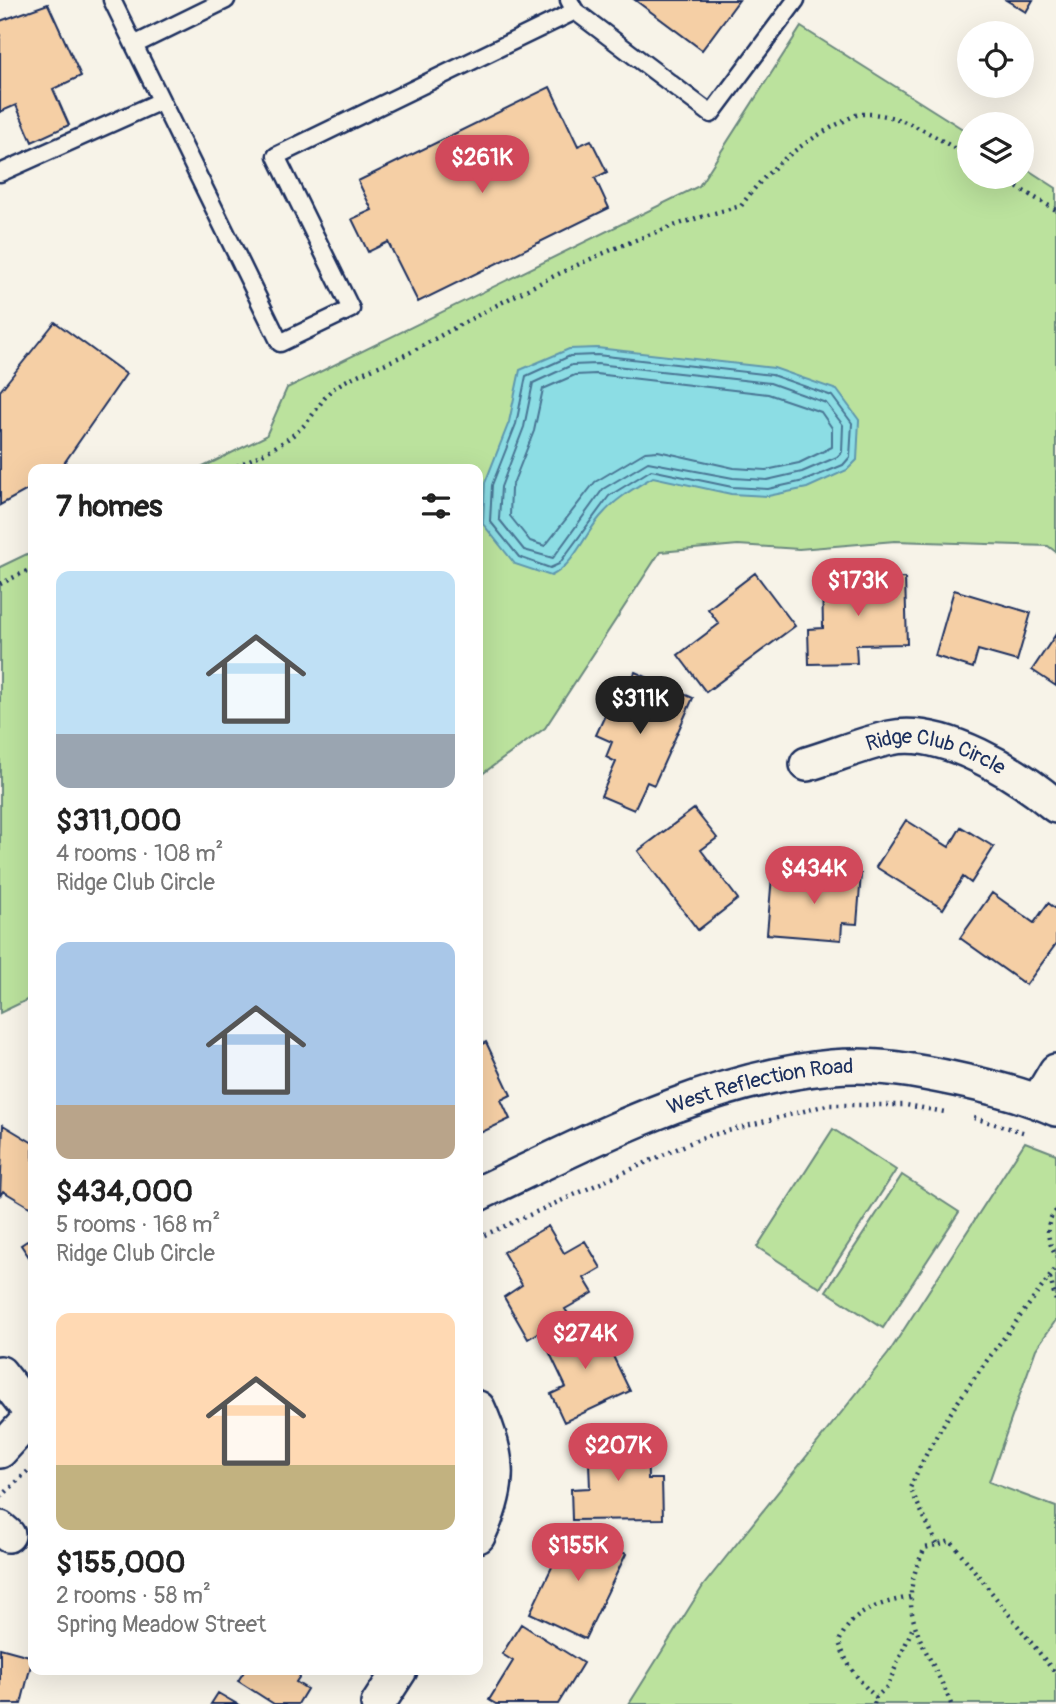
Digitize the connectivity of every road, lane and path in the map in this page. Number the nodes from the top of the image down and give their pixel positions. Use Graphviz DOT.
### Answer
graph roads {
  1 [pos="112,0"];
  2 [pos="226,0"];
  3 [pos="796,0"];
  4 [pos="572,6"];
  5 [pos="134,44"];
  6 [pos="162,101"];
  7 [pos="957,150"];
  8 [pos="0,173"];
  9 [pos="1019,189"];
  10 [pos="1056,211"];
  11 [pos="241,464"];
  12 [pos="28,570"];
  13 [pos="0,584"];
  14 [pos="807,764"];
  15 [pos="1056,806"];
  16 [pos="1056,1071"];
  17 [pos="1047,1105"];
  18 [pos="950,1112"];
  19 [pos="961,1114"];
  20 [pos="1031,1135"];
  21 [pos="483,1192"];
  22 [pos="1056,1212"];
  23 [pos="483,1236"];
  24 [pos="1056,1256"];
  25 [pos="1056,1268"];
  26 [pos="1050,1277"];
  27 [pos="1056,1301"];
  28 [pos="0,1373"];
  29 [pos="28,1409"];
  30 [pos="28,1420"];
  31 [pos="483,1424"];
  32 [pos="0,1451"];
  33 [pos="28,1471"];
  34 [pos="0,1499"];
  35 [pos="483,1525"];
  36 [pos="937,1544"];
  37 [pos="910,1597"];
  38 [pos="913,1627"];
  39 [pos="1056,1674"];
  40 [pos="397,1675"];
  41 [pos="876,1697"];
  42 [pos="378,1704"];
  43 [pos="874,1704"];
  44 [pos="951,1704"];
  1 -- 5 [label="lane"];
  2 -- 5 [label="lane"];
  3 -- 4 [label="lane"];
  4 -- 6 [label="lane"];
  5 -- 6 [label="lane"];
  6 -- 8 [label="lane"];
  7 -- 11 [label="path"];
  9 -- 10 [label="path"];
  12 -- 13 [label="path"];
  14 -- 15 [label="street, Ridge Club Circle"];
  16 -- 17 [label="street"];
  17 -- 21 [label="street, West Reflection Road"];
  18 -- 23 [label="path"];
  19 -- 20 [label="path"];
  22 -- 24 [label="path"];
  25 -- 26 [label="path"];
  26 -- 27 [label="path"];
  26 -- 36 [label="path"];
  28 -- 29 [label="street"];
  30 -- 32 [label="street"];
  31 -- 35 [label="street"];
  33 -- 34 [label="path"];
  36 -- 37 [label="path"];
  36 -- 39 [label="path"];
  37 -- 38 [label="path"];
  37 -- 41 [label="path"];
  38 -- 41 [label="path"];
  38 -- 44 [label="path"];
  40 -- 42 [label="street"];
  41 -- 43 [label="path"];
}
